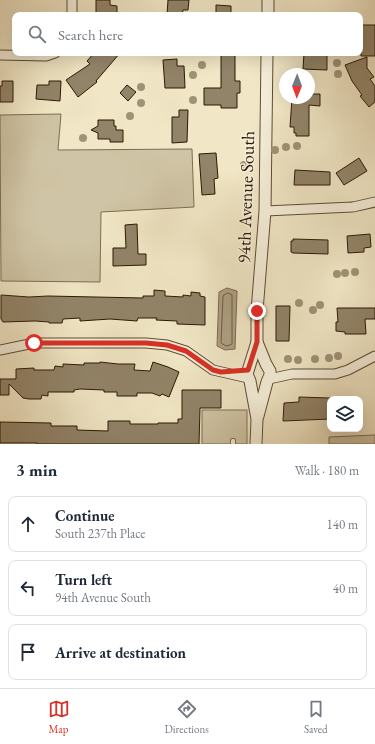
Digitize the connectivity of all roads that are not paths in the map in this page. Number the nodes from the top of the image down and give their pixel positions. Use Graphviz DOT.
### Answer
graph roads {
  1 [pos="72,0"];
  2 [pos="268,0"];
  3 [pos="72,12"];
  4 [pos="268,12"];
  5 [pos="0,54"];
  6 [pos="12,55"];
  7 [pos="267,56"];
  8 [pos="375,202"];
  9 [pos="265,211"];
  10 [pos="257,342"];
  11 [pos="0,350"];
  12 [pos="375,356"];
  13 [pos="268,373"];
  14 [pos="249,374"];
  15 [pos="257,419"];
  16 [pos="256,444"];
  1 -- 3 [label="street"];
  2 -- 4 [label="street"];
  5 -- 6 [label="street"];
  7 -- 9 [label="street, 94th Avenue South"];
  8 -- 9 [label="street"];
  9 -- 10 [label="street, 94th Avenue South"];
  10 -- 13 [label="street, 94th Avenue South"];
  10 -- 14 [label="street, 94th Avenue South"];
  11 -- 14 [label="street"];
  12 -- 13 [label="street"];
  13 -- 14 [label="street"];
  13 -- 14 [label="street"];
  13 -- 15 [label="street, 94th Avenue South"];
  14 -- 15 [label="street, 94th Avenue South"];
  15 -- 16 [label="street, 94th Avenue South"];
}
